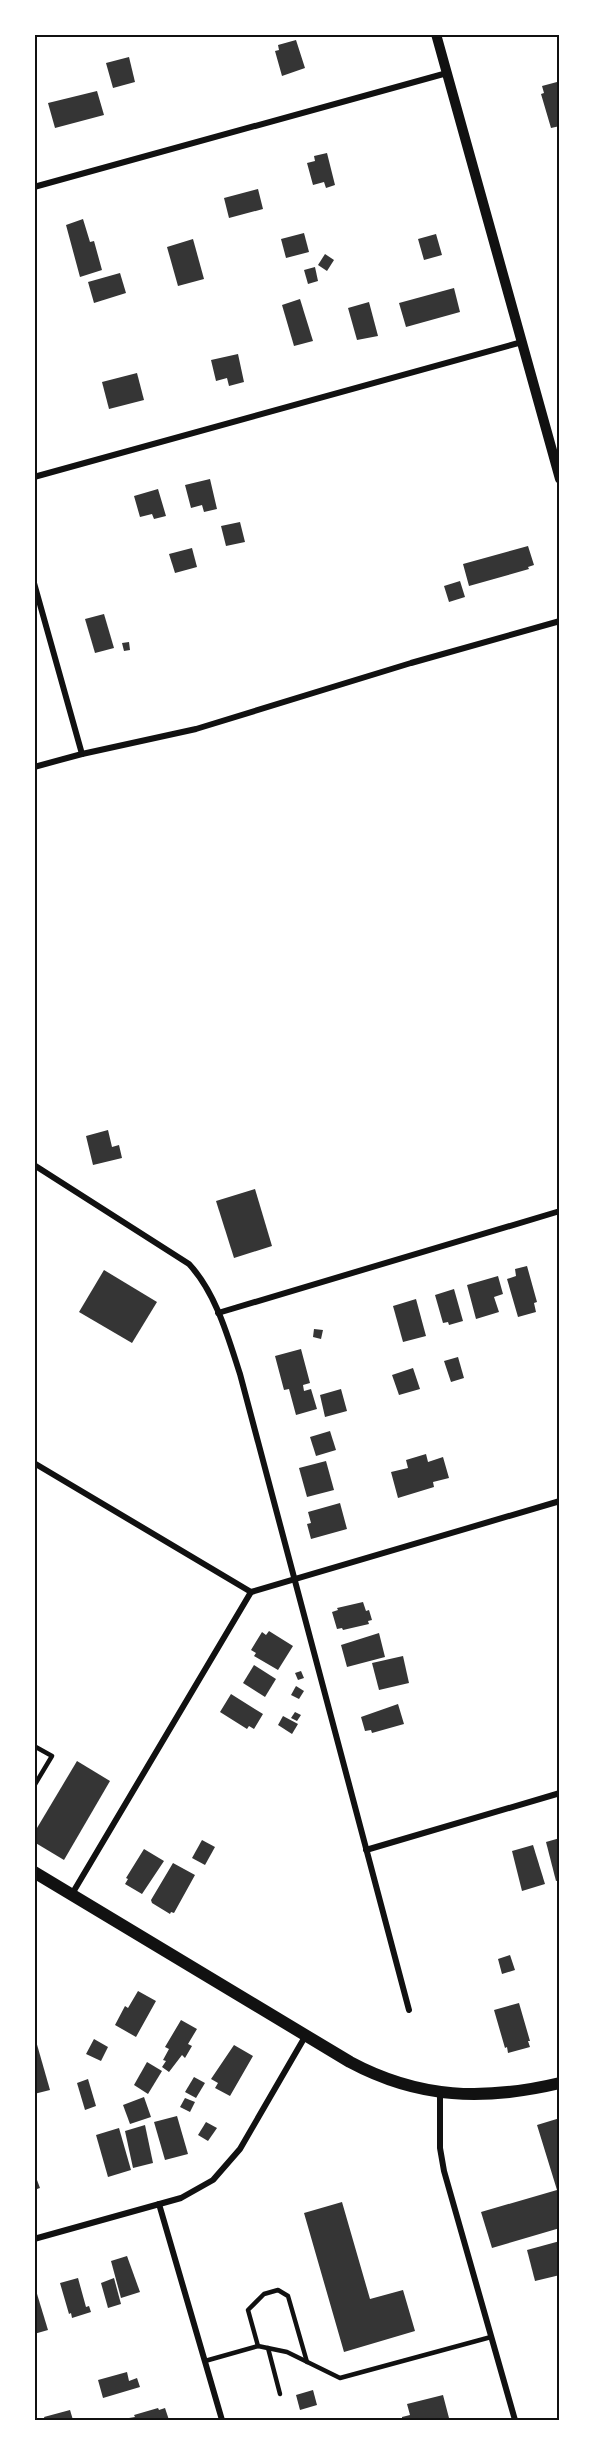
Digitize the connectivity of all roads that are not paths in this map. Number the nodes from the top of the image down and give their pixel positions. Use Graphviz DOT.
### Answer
graph roads {
  1 [pos="436,34"];
  2 [pos="447,73"];
  3 [pos="34,188"];
  4 [pos="522,342"];
  5 [pos="34,477"];
  6 [pos="560,478"];
  7 [pos="34,583"];
  8 [pos="560,621"];
  9 [pos="82,754"];
  10 [pos="34,767"];
  11 [pos="34,1165"];
  12 [pos="560,1211"];
  13 [pos="218,1313"];
  14 [pos="34,1463"];
  15 [pos="560,1501"];
  16 [pos="294,1579"];
  17 [pos="251,1592"];
  18 [pos="34,1746"];
  19 [pos="34,1786"];
  20 [pos="560,1793"];
  21 [pos="366,1850"];
  22 [pos="34,1872"];
  23 [pos="72,1894"];
  24 [pos="409,2010"];
  25 [pos="306,2036"];
  26 [pos="560,2083"];
  27 [pos="440,2092"];
  28 [pos="159,2204"];
  29 [pos="34,2239"];
  30 [pos="491,2337"];
  31 [pos="258,2346"];
  32 [pos="268,2348"];
  33 [pos="205,2361"];
  34 [pos="307,2362"];
  35 [pos="280,2394"];
  36 [pos="222,2421"];
  37 [pos="515,2421"];
  1 -- 2 [label="street"];
  2 -- 3 [label="street"];
  2 -- 4 [label="street"];
  4 -- 5 [label="street"];
  4 -- 6 [label="street"];
  7 -- 9 [label="street"];
  8 -- 9 [label="street"];
  9 -- 10 [label="street"];
  11 -- 13 [label="street"];
  12 -- 13 [label="street"];
  13 -- 16 [label="street"];
  14 -- 17 [label="street"];
  15 -- 16 [label="street"];
  16 -- 17 [label="street"];
  16 -- 21 [label="street"];
  17 -- 23 [label="street"];
  18 -- 19 [label="lane"];
  20 -- 21 [label="street"];
  21 -- 24 [label="street"];
  22 -- 23 [label="main road"];
  23 -- 25 [label="main road"];
  25 -- 27 [label="main road"];
  25 -- 28 [label="street"];
  26 -- 27 [label="main road"];
  27 -- 30 [label="street"];
  28 -- 29 [label="street"];
  28 -- 33 [label="street"];
  30 -- 34 [label="lane"];
  30 -- 37 [label="street"];
  31 -- 32 [label="lane"];
  31 -- 33 [label="lane"];
  31 -- 34 [label="lane"];
  32 -- 34 [label="lane"];
  32 -- 35 [label="lane"];
  33 -- 36 [label="street"];
}
